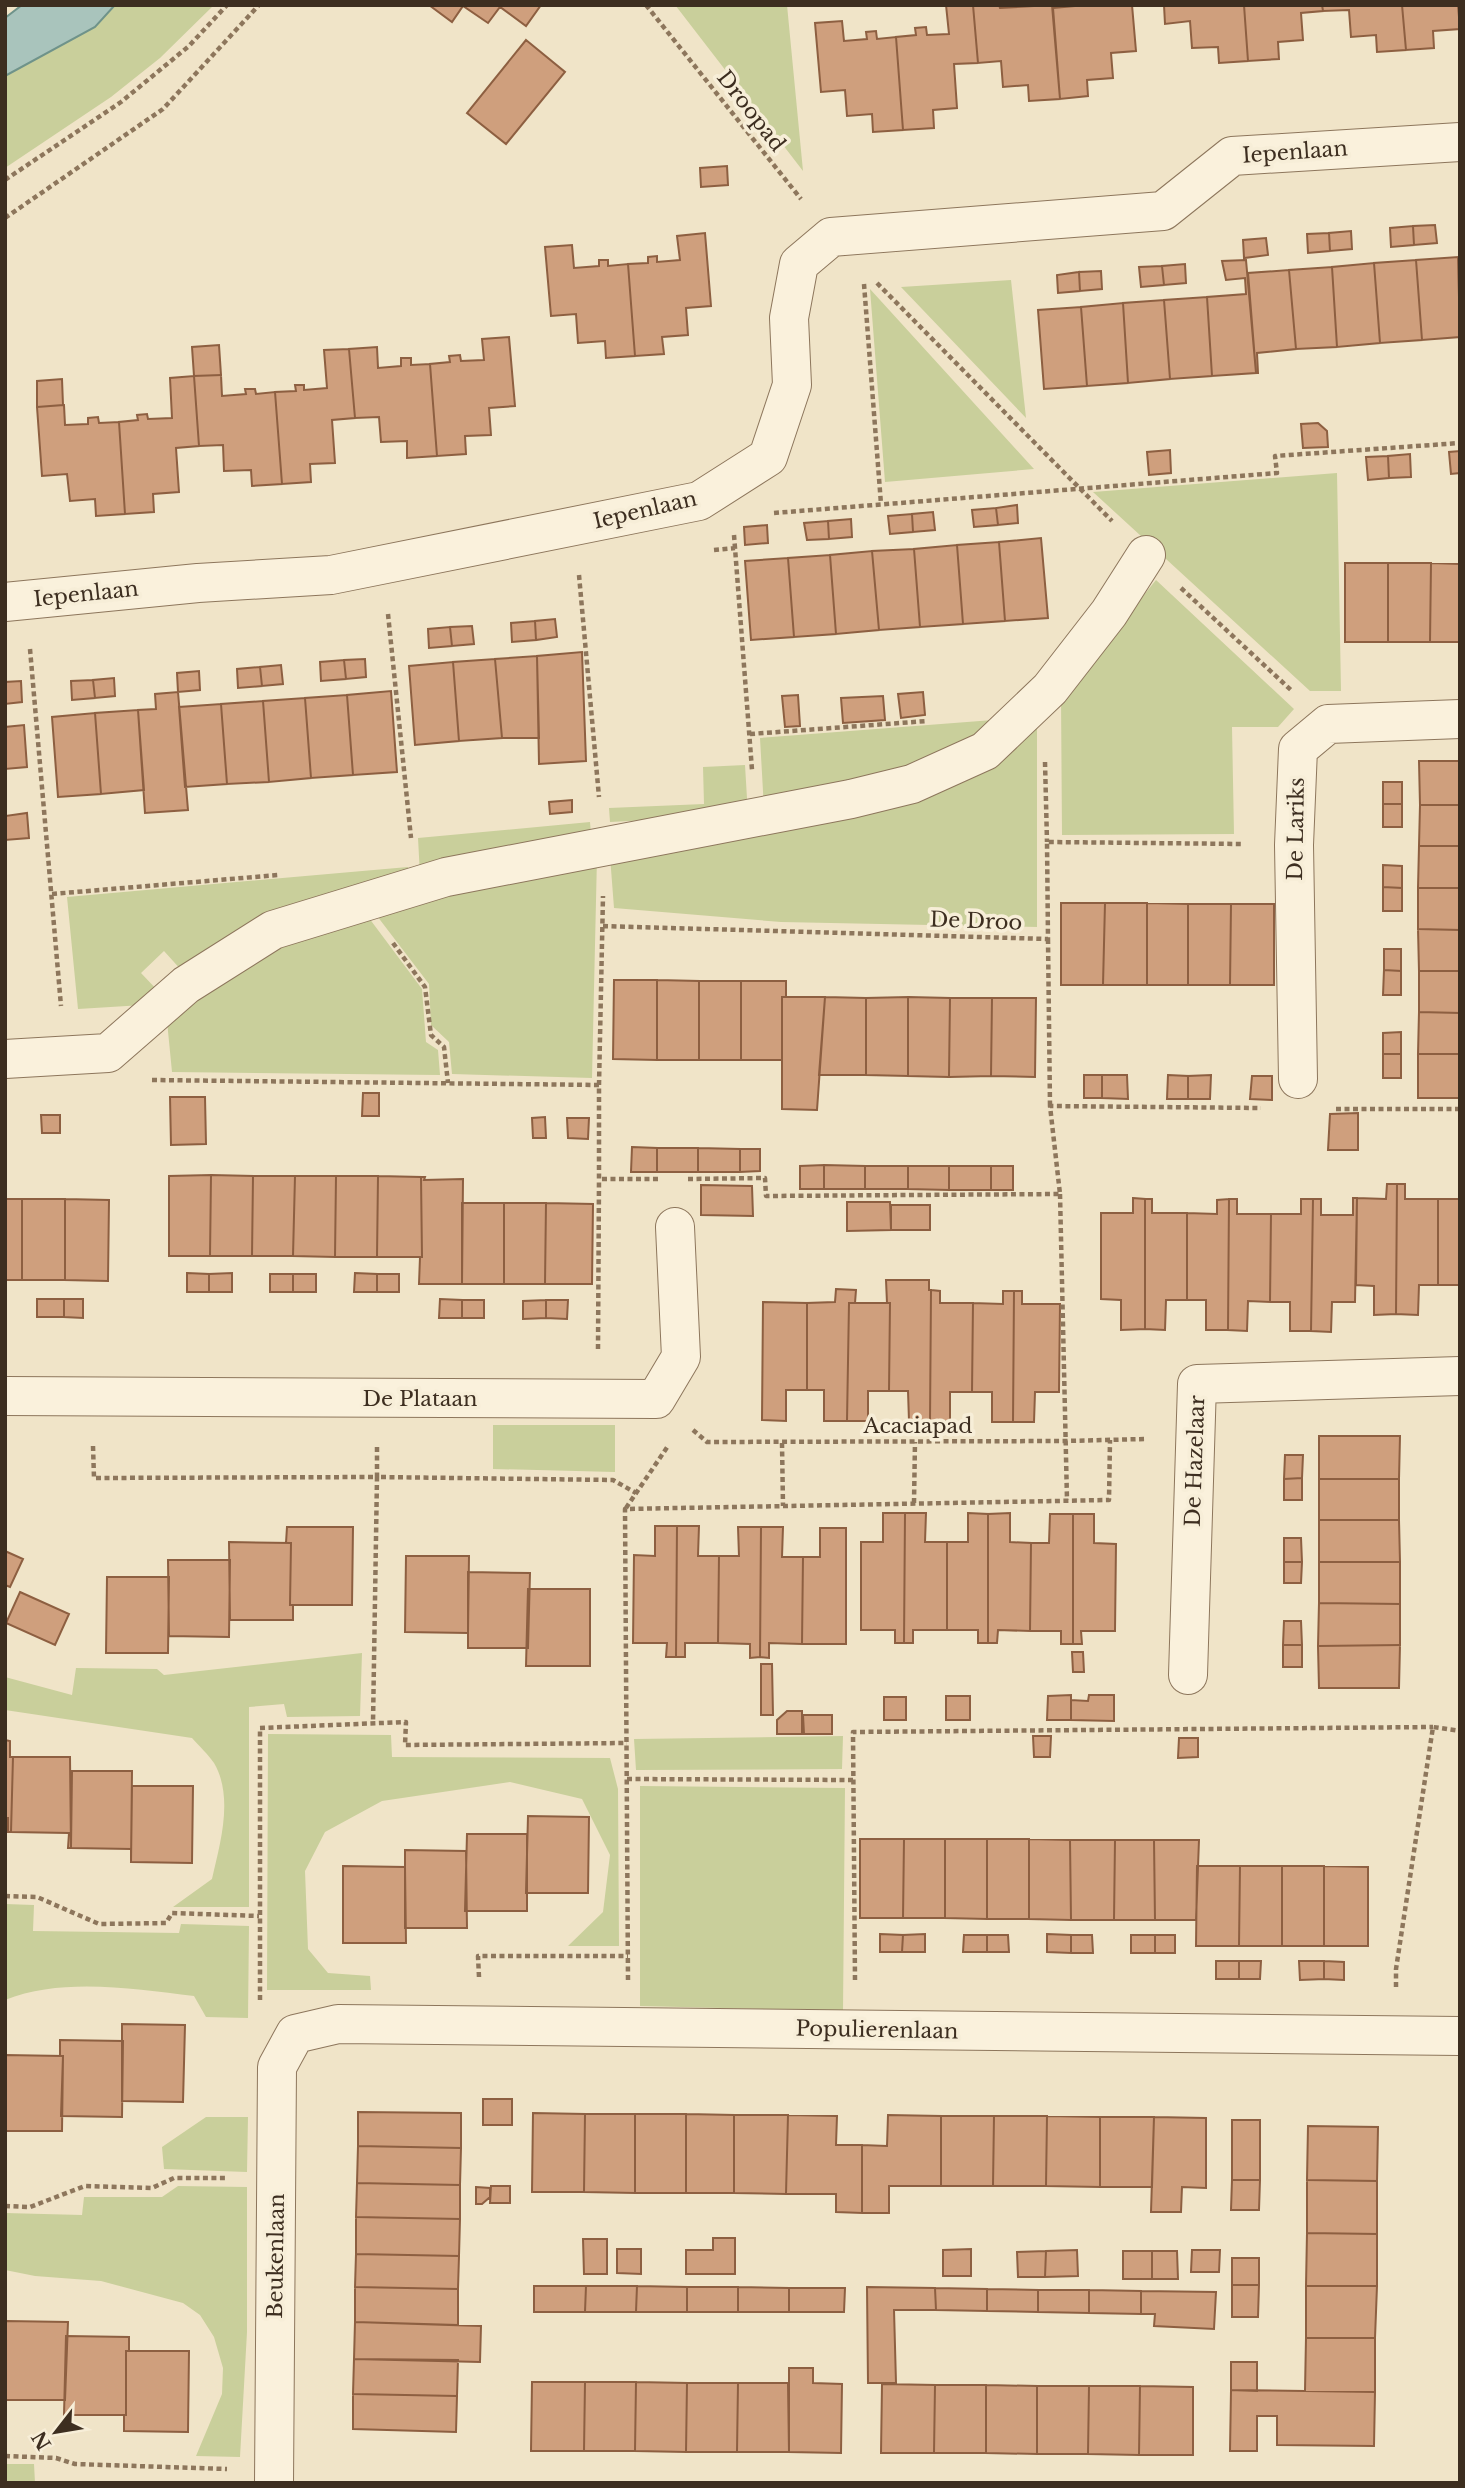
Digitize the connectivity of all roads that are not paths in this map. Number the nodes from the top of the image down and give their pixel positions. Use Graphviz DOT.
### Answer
graph roads {
  1 [pos="1460,142"];
  2 [pos="1146,555"];
  3 [pos="13,601"];
  4 [pos="1460,719"];
  5 [pos="5,1059"];
  6 [pos="1298,1079"];
  7 [pos="675,1227"];
  8 [pos="1460,1376"];
  9 [pos="5,1396"];
  10 [pos="1188,1675"];
  11 [pos="295,2034"];
  12 [pos="1460,2036"];
  13 [pos="274,2477"];
  1 -- 3 [label="street, Iepenlaan"];
  2 -- 5 [label="street"];
  4 -- 6 [label="street, De Lariks"];
  7 -- 9 [label="street, De Plataan"];
  8 -- 10 [label="street, De Hazelaar"];
  11 -- 12 [label="street, Populierenlaan"];
  11 -- 13 [label="street, Beukenlaan"];
}
